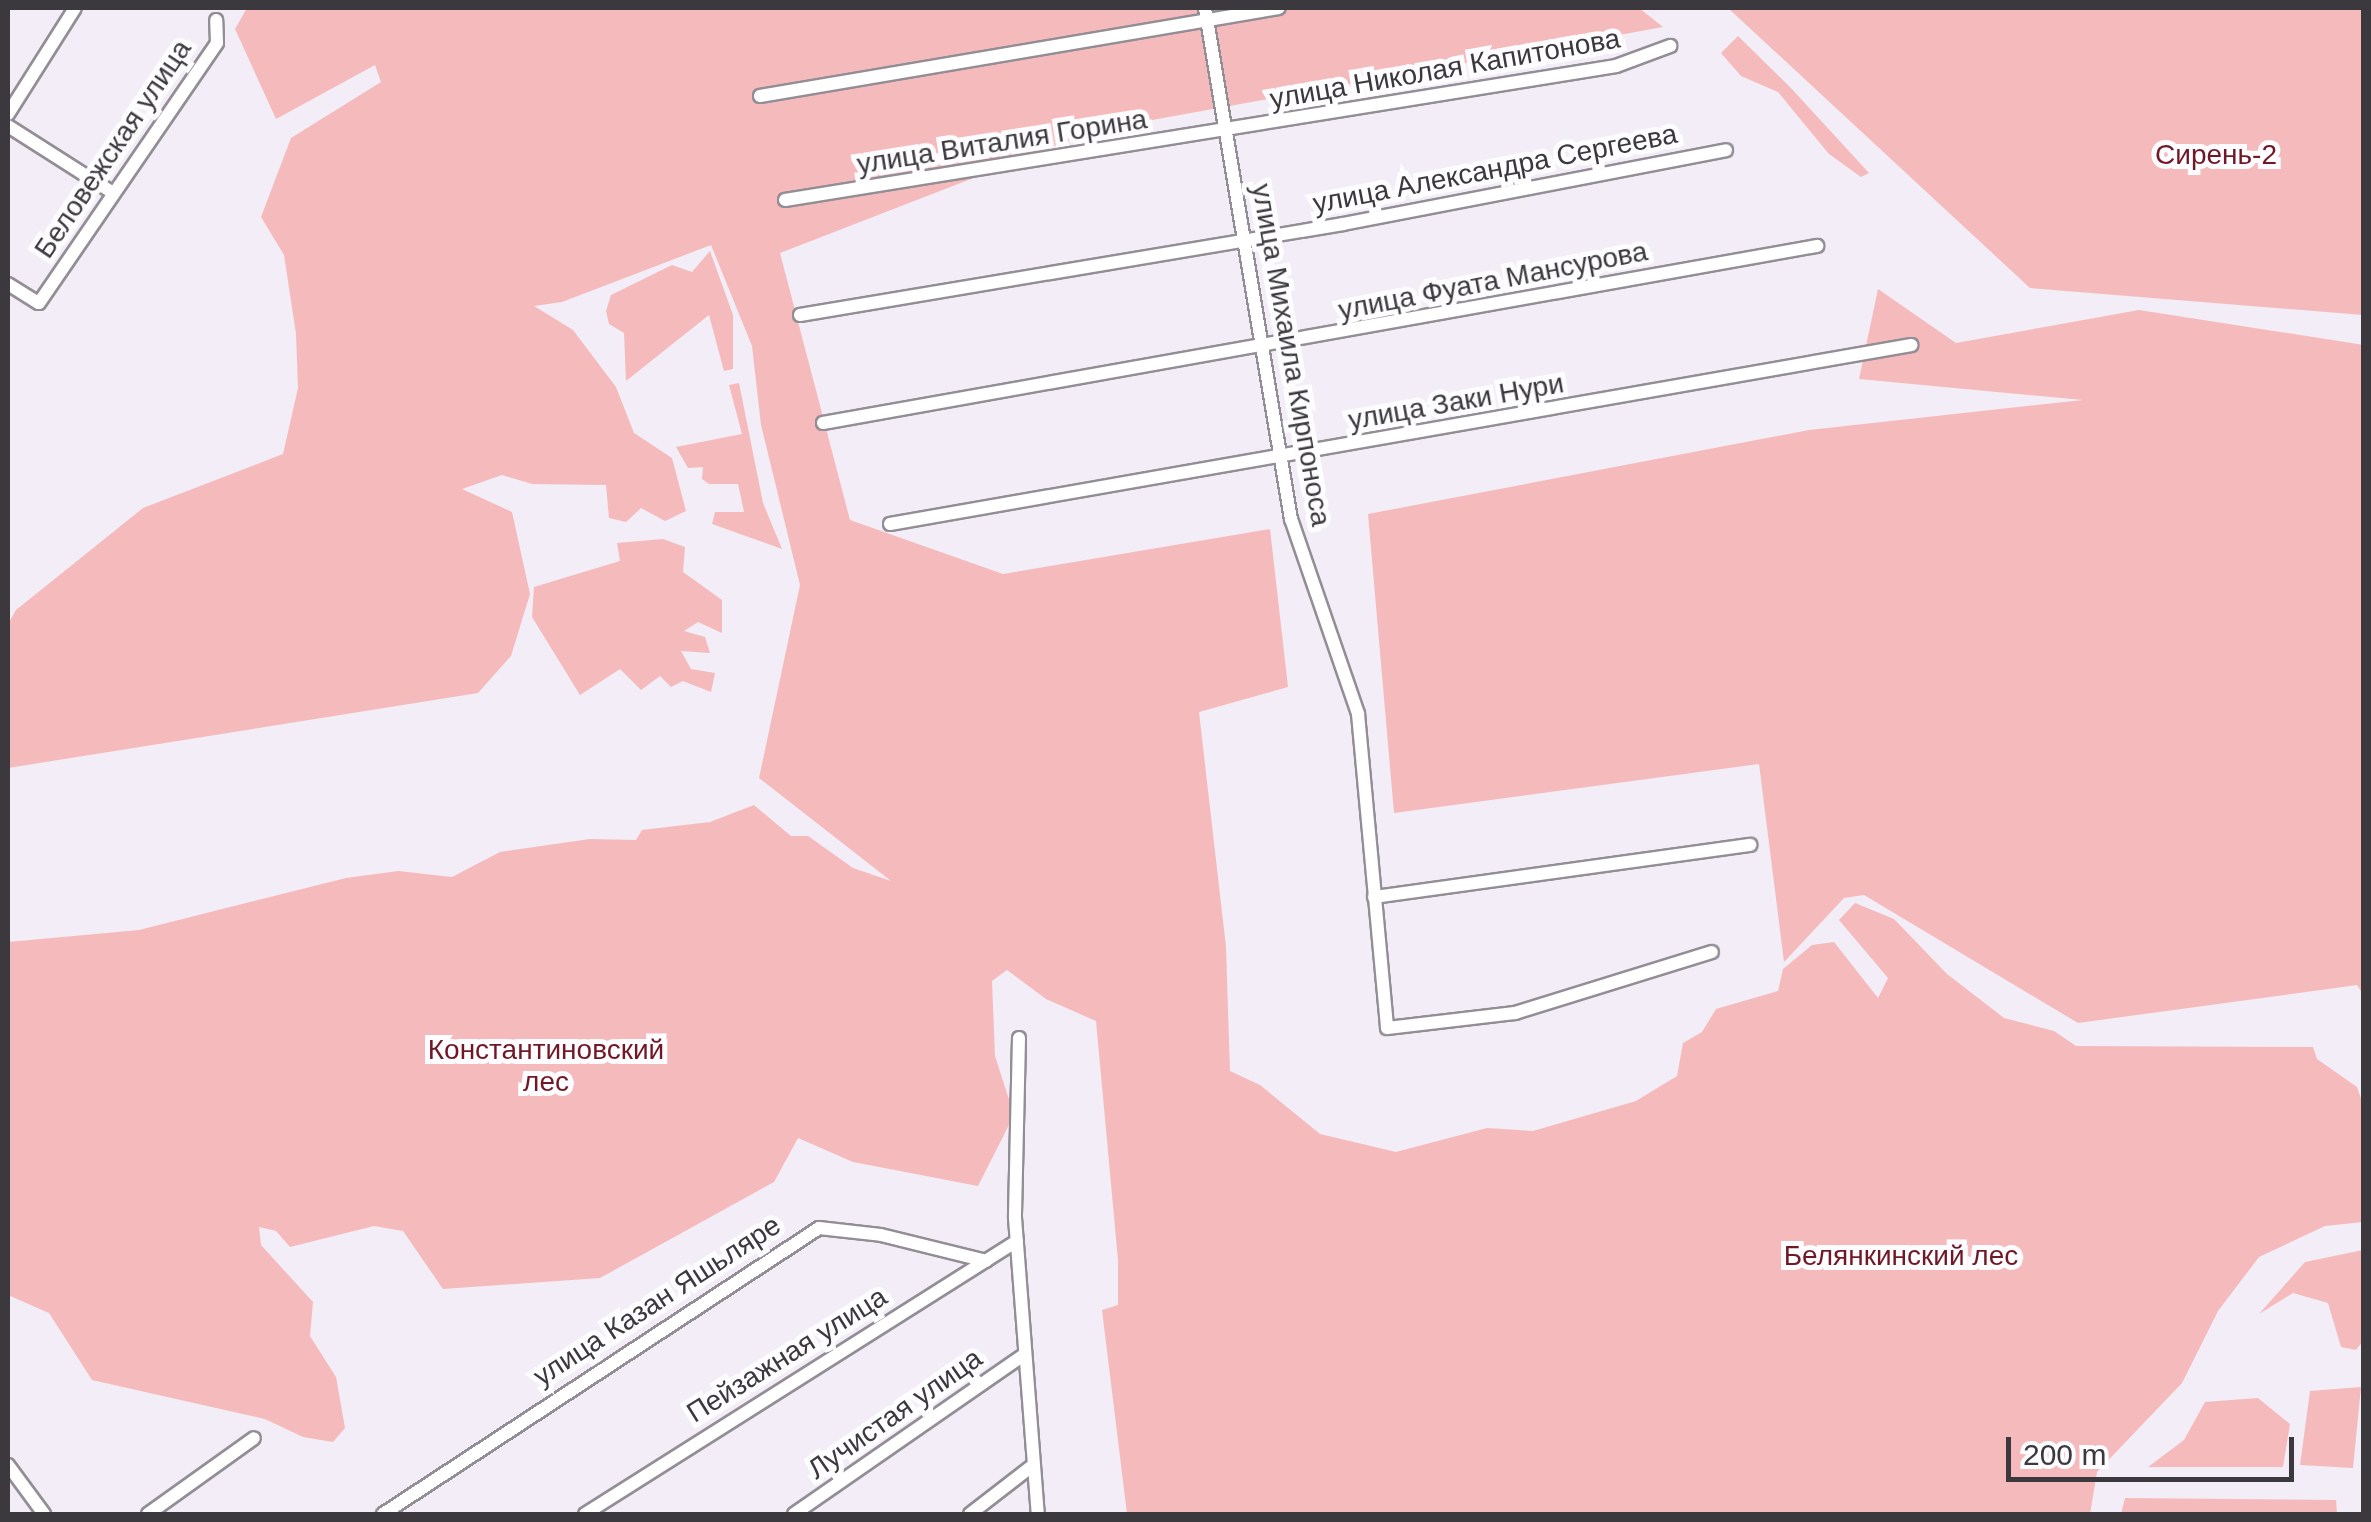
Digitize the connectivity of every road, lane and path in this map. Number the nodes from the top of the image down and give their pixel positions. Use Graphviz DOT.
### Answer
graph roads {
  1 [pos="74,8"];
  2 [pos="1279,8"];
  3 [pos="1206,14"];
  4 [pos="216,20"];
  5 [pos="1670,46"];
  6 [pos="760,96"];
  7 [pos="8,114"];
  8 [pos="8,126"];
  9 [pos="1226,132"];
  10 [pos="1726,150"];
  11 [pos="110,191"];
  12 [pos="785,200"];
  13 [pos="1243,241"];
  14 [pos="1817,246"];
  15 [pos="8,284"];
  16 [pos="800,314"];
  17 [pos="1911,345"];
  18 [pos="1262,350"];
  19 [pos="823,423"];
  20 [pos="1280,458"];
  21 [pos="890,524"];
  22 [pos="1750,844"];
  23 [pos="1374,898"];
  24 [pos="1712,952"];
  25 [pos="1020,1038"];
  26 [pos="1017,1242"];
  27 [pos="986,1261"];
  28 [pos="1024,1355"];
  29 [pos="254,1438"];
  30 [pos="8,1465"];
  31 [pos="1032,1466"];
  32 [pos="44,1514"];
  33 [pos="148,1514"];
  34 [pos="383,1514"];
  35 [pos="584,1514"];
  36 [pos="794,1514"];
  37 [pos="970,1514"];
  38 [pos="1038,1514"];
  1 -- 7 [label="street"];
  2 -- 3 [label="street"];
  3 -- 6 [label="street"];
  3 -- 9 [label="street, улица Михаила Кирпоноса"];
  4 -- 11 [label="street, Беловежская улица"];
  5 -- 9 [label="street, улица Николая Капитонова"];
  8 -- 11 [label="street"];
  9 -- 12 [label="street, улица Виталия Горина"];
  9 -- 13 [label="street, улица Михаила Кирпоноса"];
  10 -- 13 [label="street, улица Александра Сергеева"];
  11 -- 15 [label="street, Беловежская улица"];
  13 -- 16 [label="street, улица Александра Сергеева"];
  13 -- 18 [label="street, улица Михаила Кирпоноса"];
  14 -- 18 [label="street, улица Фуата Мансурова"];
  17 -- 20 [label="street, улица Заки Нури"];
  18 -- 19 [label="street, улица Фуата Мансурова"];
  18 -- 20 [label="street, улица Михаила Кирпоноса"];
  20 -- 21 [label="street, улица Заки Нури"];
  20 -- 23 [label="street, улица Михаила Кирпоноса"];
  22 -- 23 [label="street"];
  23 -- 24 [label="street, улица Михаила Кирпоноса"];
  25 -- 26 [label="street"];
  26 -- 27 [label="street, Пейзажная улица"];
  26 -- 28 [label="street"];
  27 -- 34 [label="street, улица Казан Яшьляре"];
  27 -- 35 [label="street, Пейзажная улица"];
  28 -- 31 [label="street"];
  28 -- 36 [label="street, Лучистая улица"];
  29 -- 33 [label="street"];
  30 -- 32 [label="street"];
  31 -- 37 [label="street"];
  31 -- 38 [label="street"];
}
